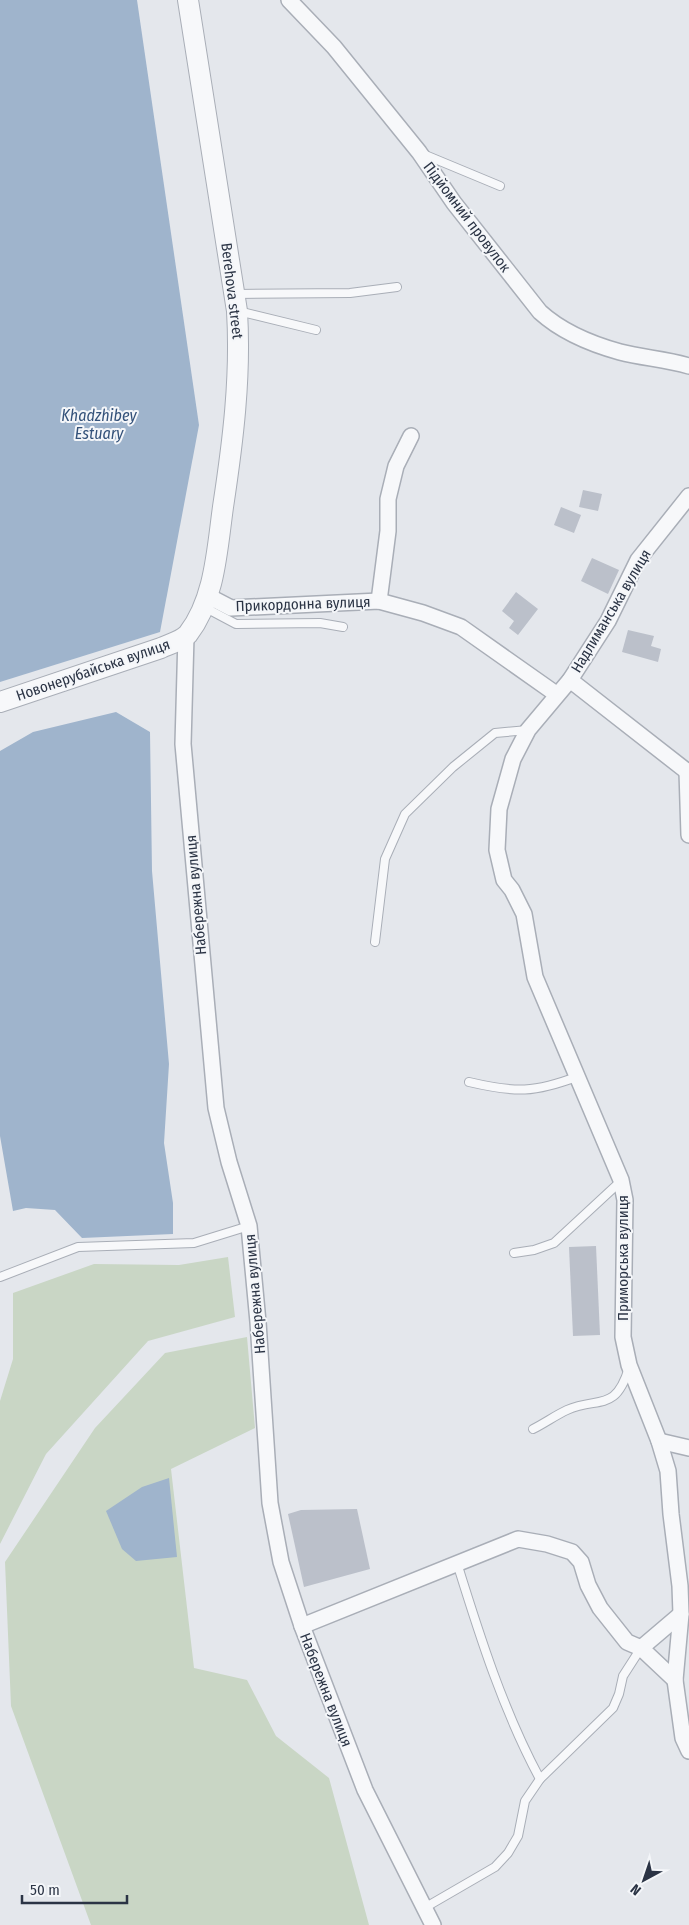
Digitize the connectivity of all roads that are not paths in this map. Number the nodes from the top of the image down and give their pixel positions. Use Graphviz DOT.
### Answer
graph roads {
  1 [pos="188,0"];
  2 [pos="289,0"];
  3 [pos="419,152"];
  4 [pos="500,186"];
  5 [pos="397,287"];
  6 [pos="236,302"];
  7 [pos="316,330"];
  8 [pos="689,366"];
  9 [pos="411,436"];
  10 [pos="689,496"];
  11 [pos="379,601"];
  12 [pos="206,602"];
  13 [pos="344,628"];
  14 [pos="186,636"];
  15 [pos="570,680"];
  16 [pos="556,694"];
  17 [pos="0,702"];
  18 [pos="528,730"];
  19 [pos="688,772"];
  20 [pos="689,835"];
  21 [pos="375,942"];
  22 [pos="579,1076"];
  23 [pos="470,1082"];
  24 [pos="621,1180"];
  25 [pos="249,1226"];
  26 [pos="514,1253"];
  27 [pos="0,1277"];
  28 [pos="629,1365"];
  29 [pos="534,1429"];
  30 [pos="659,1441"];
  31 [pos="689,1448"];
  32 [pos="457,1563"];
  33 [pos="681,1614"];
  34 [pos="302,1626"];
  35 [pos="641,1648"];
  36 [pos="675,1680"];
  37 [pos="689,1751"];
  38 [pos="540,1779"];
  39 [pos="426,1907"];
  40 [pos="433,1925"];
  1 -- 6 [label="street, Berehova street"];
  2 -- 3 [label="street, Підйомний провулок"];
  3 -- 4 [label="lane"];
  3 -- 8 [label="street, Підйомний провулок"];
  5 -- 6 [label="lane"];
  6 -- 7 [label="lane"];
  6 -- 12 [label="street, Berehova street"];
  9 -- 11 [label="street"];
  10 -- 15 [label="street, Надлиманська вулиця"];
  11 -- 12 [label="street, Прикордонна вулиця"];
  11 -- 16 [label="street, Прикордонна вулиця"];
  12 -- 13 [label="lane"];
  12 -- 14 [label="street, Berehova street"];
  14 -- 17 [label="street, Новонерубайська вулиця"];
  14 -- 25 [label="street, Набережна вулиця"];
  15 -- 16 [label="street, Приморська вулиця"];
  15 -- 19 [label="street"];
  16 -- 18 [label="street, Приморська вулиця"];
  18 -- 21 [label="lane"];
  18 -- 22 [label="street, Приморська вулиця"];
  19 -- 20 [label="street"];
  22 -- 23 [label="lane"];
  22 -- 24 [label="street, Приморська вулиця"];
  24 -- 26 [label="lane"];
  24 -- 28 [label="street, Приморська вулиця"];
  25 -- 27 [label="lane"];
  25 -- 34 [label="street, Набережна вулиця"];
  28 -- 29 [label="lane"];
  28 -- 30 [label="street, Приморська вулиця"];
  30 -- 31 [label="street"];
  30 -- 33 [label="street, Приморська вулиця"];
  32 -- 34 [label="street"];
  32 -- 35 [label="street"];
  32 -- 38 [label="lane"];
  33 -- 35 [label="street"];
  33 -- 36 [label="street, Приморська вулиця"];
  34 -- 39 [label="street, Набережна вулиця"];
  35 -- 36 [label="street"];
  35 -- 38 [label="lane"];
  36 -- 37 [label="street, Приморська вулиця"];
  38 -- 39 [label="lane"];
  39 -- 40 [label="street, Набережна вулиця"];
}
